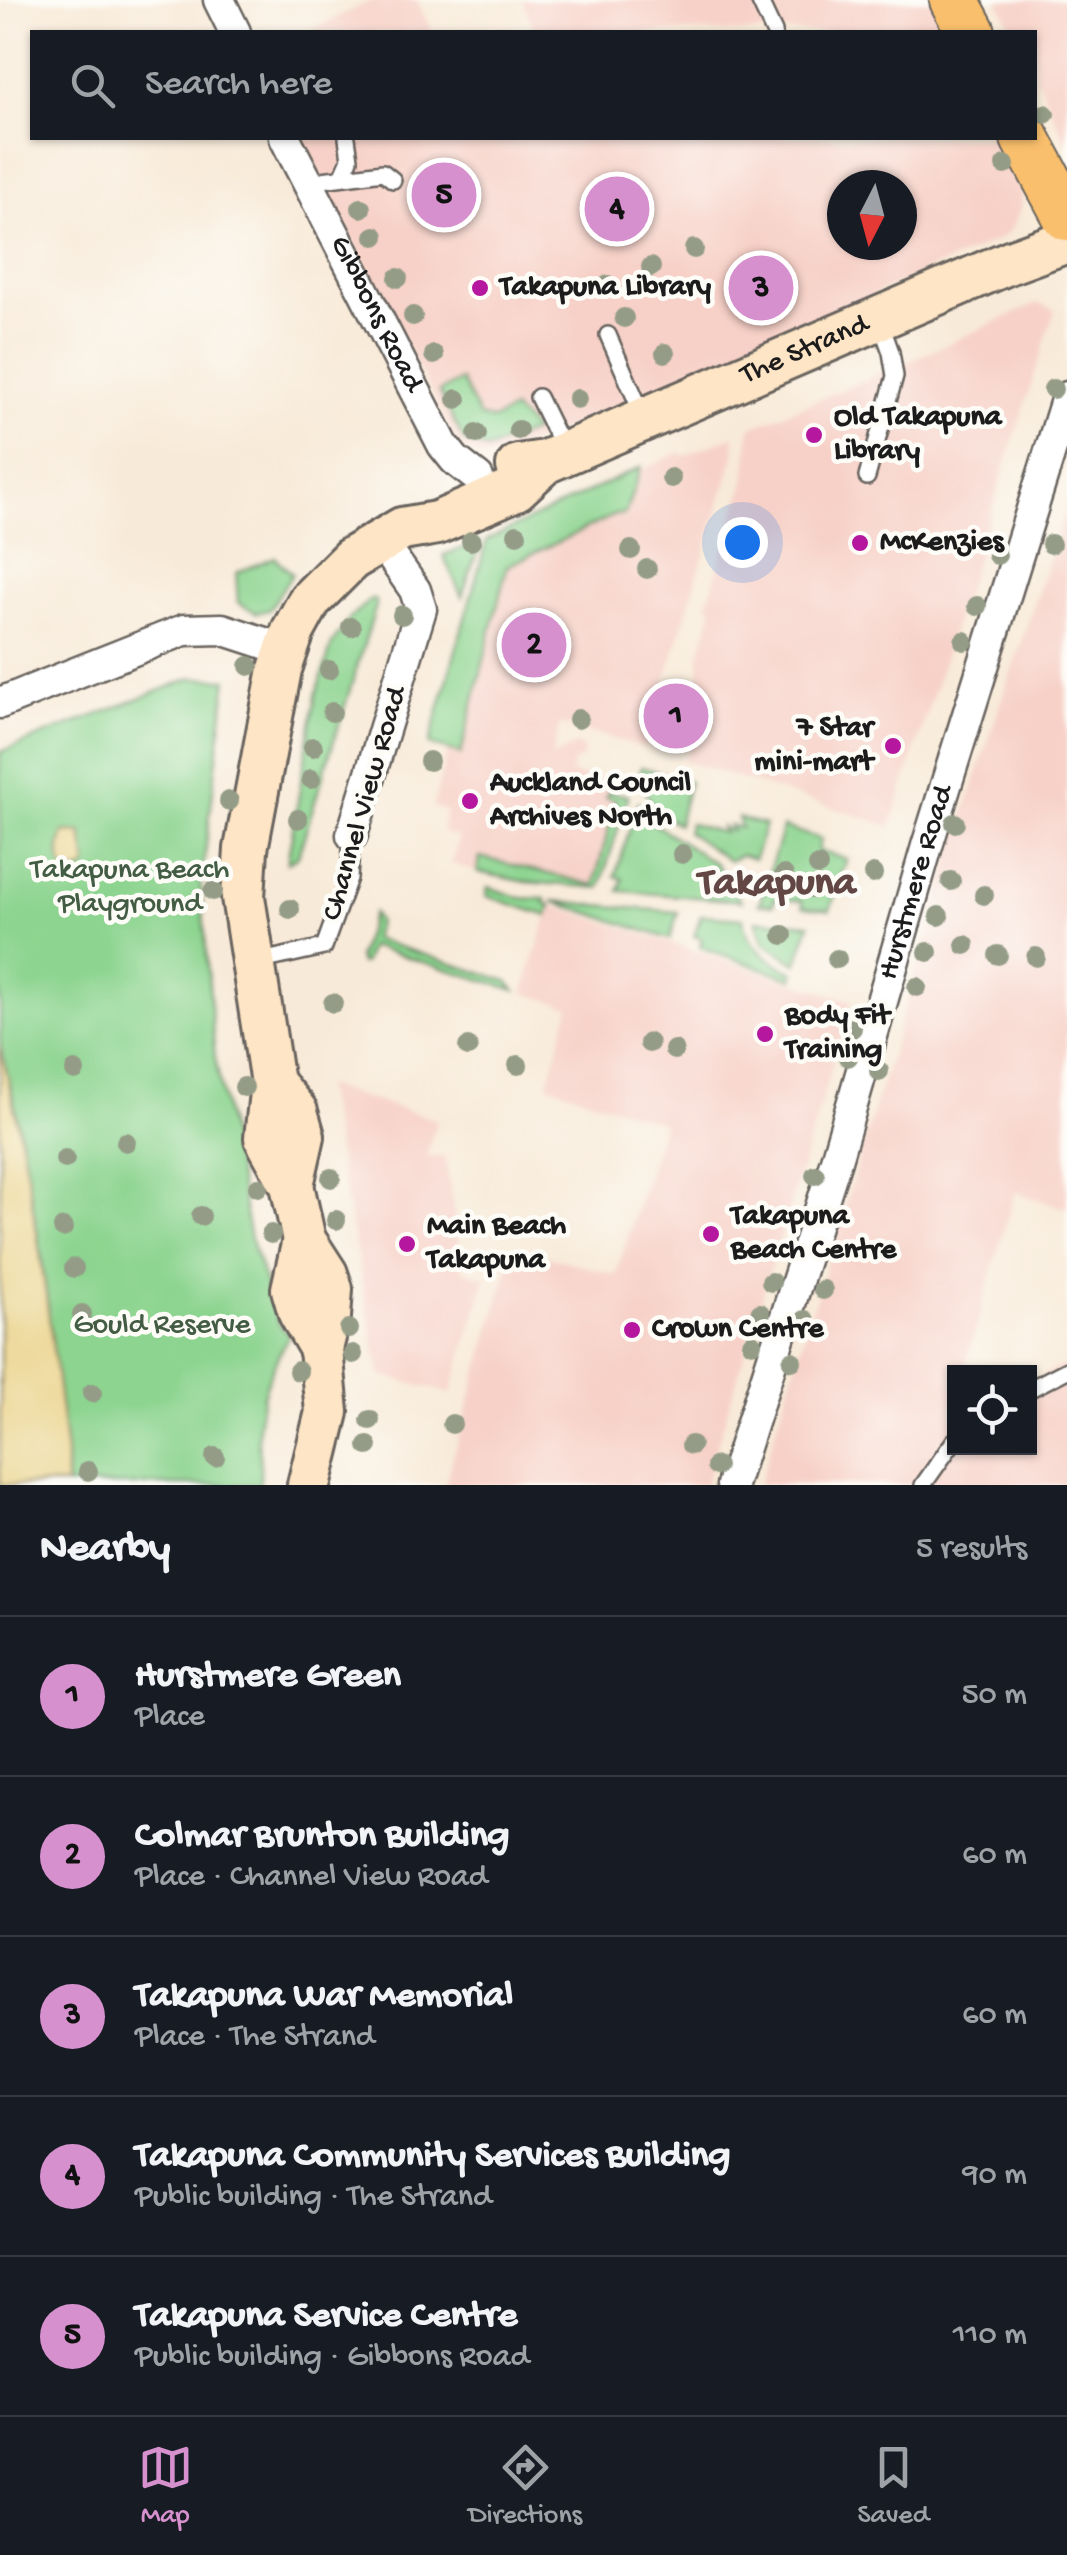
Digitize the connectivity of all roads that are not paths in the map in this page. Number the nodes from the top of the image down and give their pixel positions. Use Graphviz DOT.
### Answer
graph roads {
  1 [pos="219,0"];
  2 [pos="759,0"];
  3 [pos="954,0"];
  4 [pos="234,30"];
  5 [pos="773,30"];
  6 [pos="970,30"];
  7 [pos="287,140"];
  8 [pos="348,140"];
  9 [pos="1026,140"];
  10 [pos="342,177"];
  11 [pos="393,180"];
  12 [pos="306,182"];
  13 [pos="1067,216"];
  14 [pos="1067,242"];
  15 [pos="878,319"];
  16 [pos="608,335"];
  17 [pos="538,397"];
  18 [pos="1067,397"];
  19 [pos="644,420"];
  20 [pos="555,458"];
  21 [pos="867,477"];
  22 [pos="478,478"];
  23 [pos="391,535"];
  24 [pos="286,650"];
  25 [pos="0,703"];
  26 [pos="352,835"];
  27 [pos="251,963"];
  28 [pos="1067,1370"];
  29 [pos="1037,1385"];
  30 [pos="947,1451"];
  31 [pos="308,1485"];
  32 [pos="732,1485"];
  33 [pos="923,1485"];
  1 -- 4 [label="street"];
  2 -- 5 [label="lane"];
  3 -- 6 [label="main road"];
  7 -- 12 [label="street, Gibbons Road"];
  8 -- 10 [label="lane"];
  9 -- 13 [label="main road"];
  10 -- 11 [label="lane"];
  10 -- 12 [label="lane"];
  12 -- 22 [label="street, Gibbons Road"];
  14 -- 15 [label="street, The Strand"];
  15 -- 19 [label="street, The Strand"];
  15 -- 21 [label="lane"];
  16 -- 19 [label="lane"];
  17 -- 20 [label="lane"];
  18 -- 32 [label="street, Hurstmere Road"];
  19 -- 20 [label="street, The Strand"];
  20 -- 22 [label="street, The Strand"];
  20 -- 23 [label="street, The Strand"];
  22 -- 23 [label="street, The Strand"];
  23 -- 24 [label="street, The Strand"];
  23 -- 26 [label="street, Channel View Road"];
  24 -- 25 [label="street"];
  24 -- 27 [label="street, The Strand"];
  26 -- 27 [label="lane, Channel View Road"];
  27 -- 31 [label="street, The Strand"];
  28 -- 29 [label="lane"];
  30 -- 33 [label="lane"];
}
